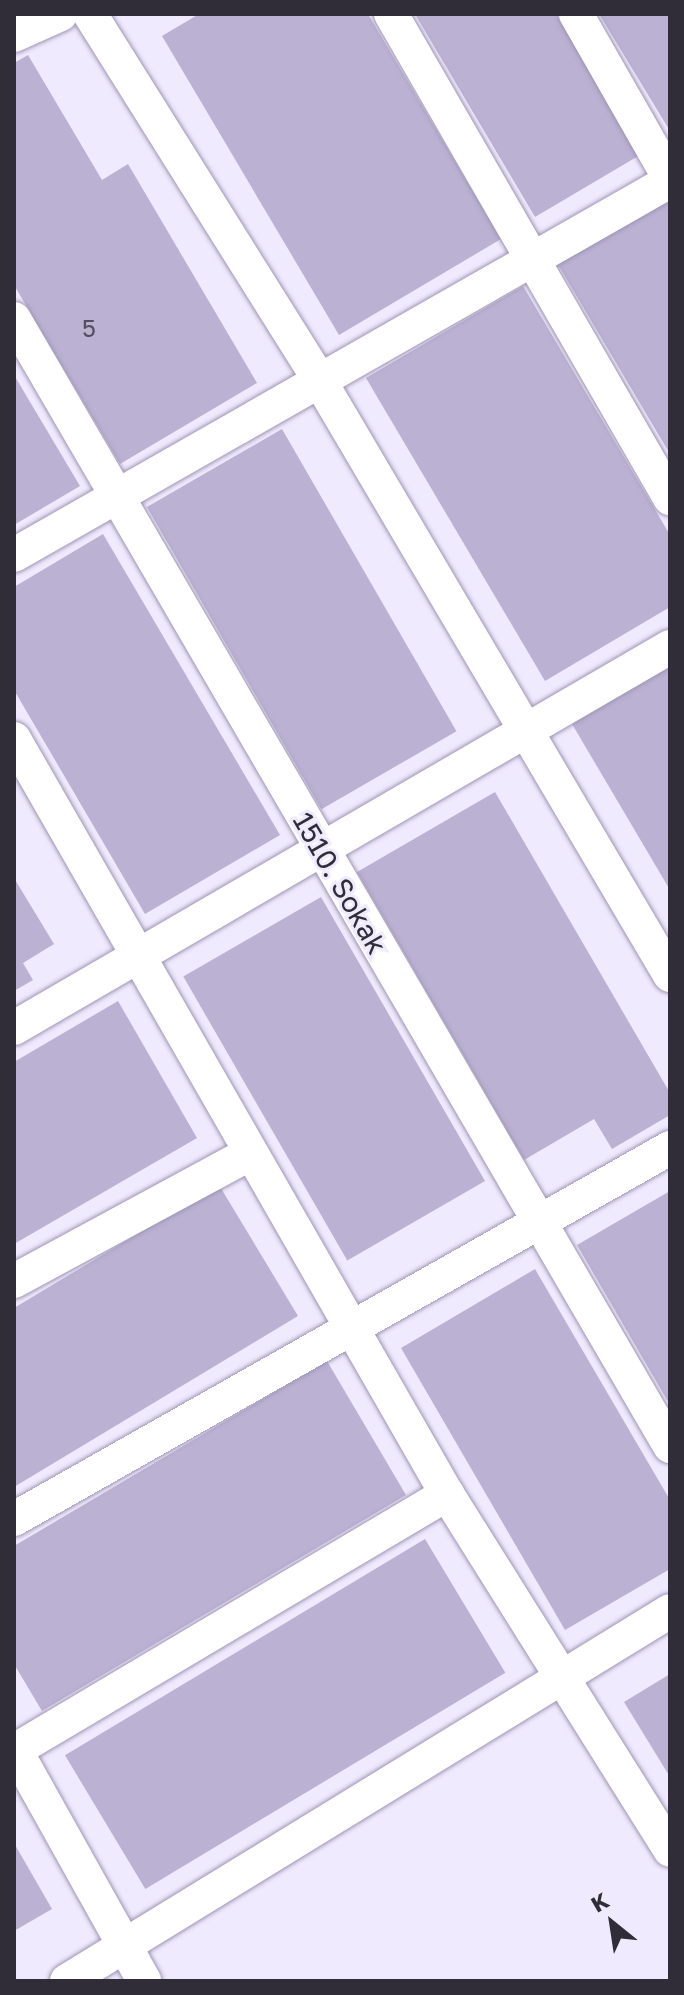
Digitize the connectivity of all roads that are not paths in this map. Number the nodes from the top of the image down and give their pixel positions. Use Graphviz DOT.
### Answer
graph roads {
  1 [pos="61,14"];
  2 [pos="90,14"];
  3 [pos="391,14"];
  4 [pos="576,14"];
  5 [pos="14,35"];
  6 [pos="670,180"];
  7 [pos="533,262"];
  8 [pos="14,319"];
  9 [pos="318,378"];
  10 [pos="117,496"];
  11 [pos="670,498"];
  12 [pos="14,555"];
  13 [pos="670,647"];
  14 [pos="527,729"];
  15 [pos="14,739"];
  16 [pos="23,779"];
  17 [pos="320,849"];
  18 [pos="138,957"];
  19 [pos="670,975"];
  20 [pos="14,1028"];
  21 [pos="670,1148"];
  22 [pos="251,1153"];
  23 [pos="539,1227"];
  24 [pos="14,1281"];
  25 [pos="354,1332"];
  26 [pos="670,1446"];
  27 [pos="447,1494"];
  28 [pos="14,1519"];
  29 [pos="670,1611"];
  30 [pos="560,1676"];
  31 [pos="14,1750"];
  32 [pos="670,1850"];
  33 [pos="125,1946"];
  34 [pos="67,1981"];
  35 [pos="144,1981"];
  1 -- 5 [label="street"];
  2 -- 9 [label="street"];
  3 -- 7 [label="street"];
  4 -- 6 [label="street"];
  6 -- 7 [label="street"];
  7 -- 9 [label="street"];
  7 -- 11 [label="street"];
  8 -- 10 [label="street, 1510. Sokak"];
  9 -- 10 [label="street"];
  9 -- 14 [label="street"];
  10 -- 12 [label="street"];
  10 -- 17 [label="street, 1510. Sokak"];
  13 -- 14 [label="street"];
  14 -- 17 [label="street"];
  14 -- 19 [label="street"];
  15 -- 16 [label="street"];
  16 -- 18 [label="street"];
  17 -- 18 [label="street"];
  17 -- 23 [label="street, 1510. Sokak"];
  18 -- 20 [label="street"];
  18 -- 22 [label="street"];
  21 -- 23 [label="street"];
  22 -- 24 [label="street"];
  22 -- 25 [label="street"];
  23 -- 25 [label="street"];
  23 -- 26 [label="street, 1510. Sokak"];
  25 -- 27 [label="street"];
  25 -- 28 [label="street"];
  27 -- 30 [label="street"];
  27 -- 31 [label="street"];
  29 -- 30 [label="street"];
  30 -- 32 [label="street"];
  30 -- 33 [label="street"];
  31 -- 33 [label="street"];
  33 -- 34 [label="street"];
  33 -- 35 [label="street"];
}
